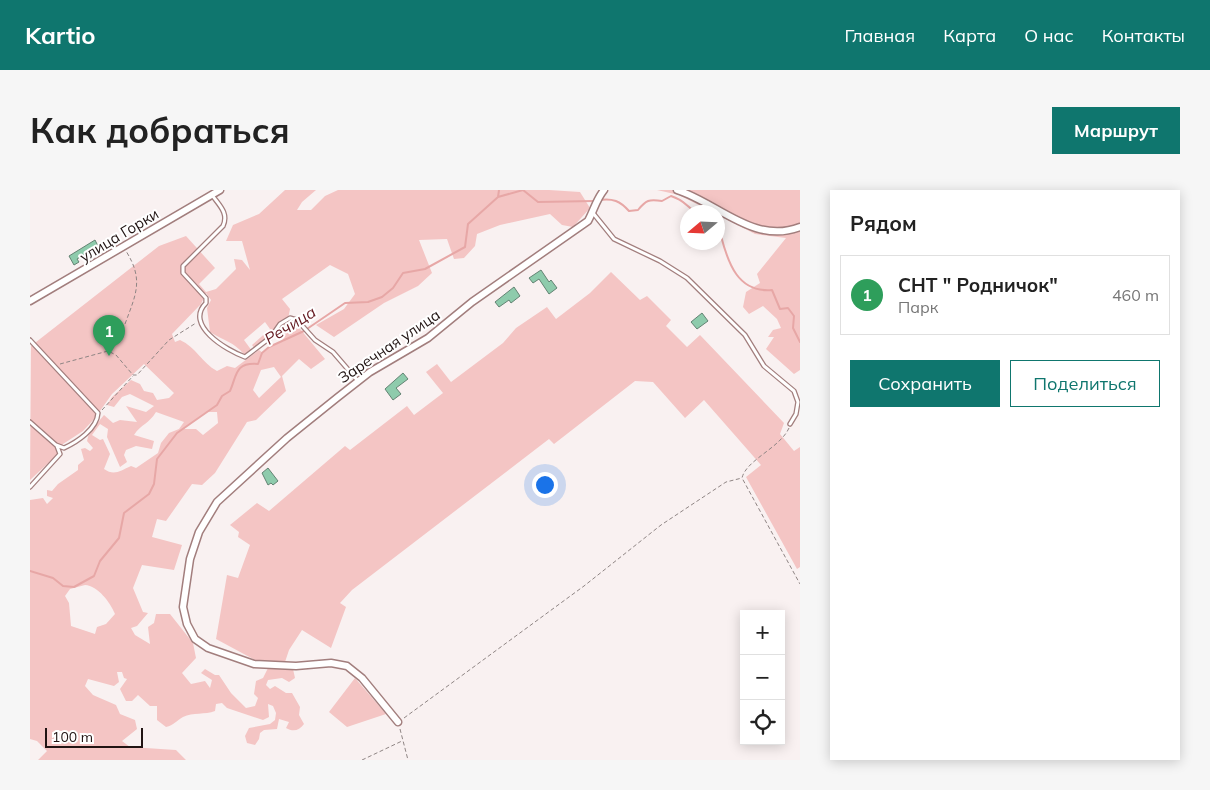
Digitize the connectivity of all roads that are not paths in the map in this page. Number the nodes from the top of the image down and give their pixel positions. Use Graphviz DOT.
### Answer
graph roads {
  1 [pos="220,190"];
  2 [pos="604,190"];
  3 [pos="677,190"];
  4 [pos="212,195"];
  5 [pos="592,213"];
  6 [pos="800,227"];
  7 [pos="30,301"];
  8 [pos="30,340"];
  9 [pos="358,381"];
  10 [pos="30,422"];
  11 [pos="790,424"];
  12 [pos="56,445"];
  13 [pos="30,487"];
  14 [pos="398,722"];
  1 -- 4 [label="street, улица Горки"];
  2 -- 5 [label="street, Заречная улица"];
  3 -- 6 [label="street"];
  4 -- 7 [label="street, улица Горки"];
  4 -- 9 [label="lane"];
  5 -- 9 [label="street, Заречная улица"];
  5 -- 11 [label="lane"];
  8 -- 12 [label="lane"];
  9 -- 14 [label="street, Заречная улица"];
  10 -- 12 [label="lane"];
  12 -- 13 [label="lane"];
}
